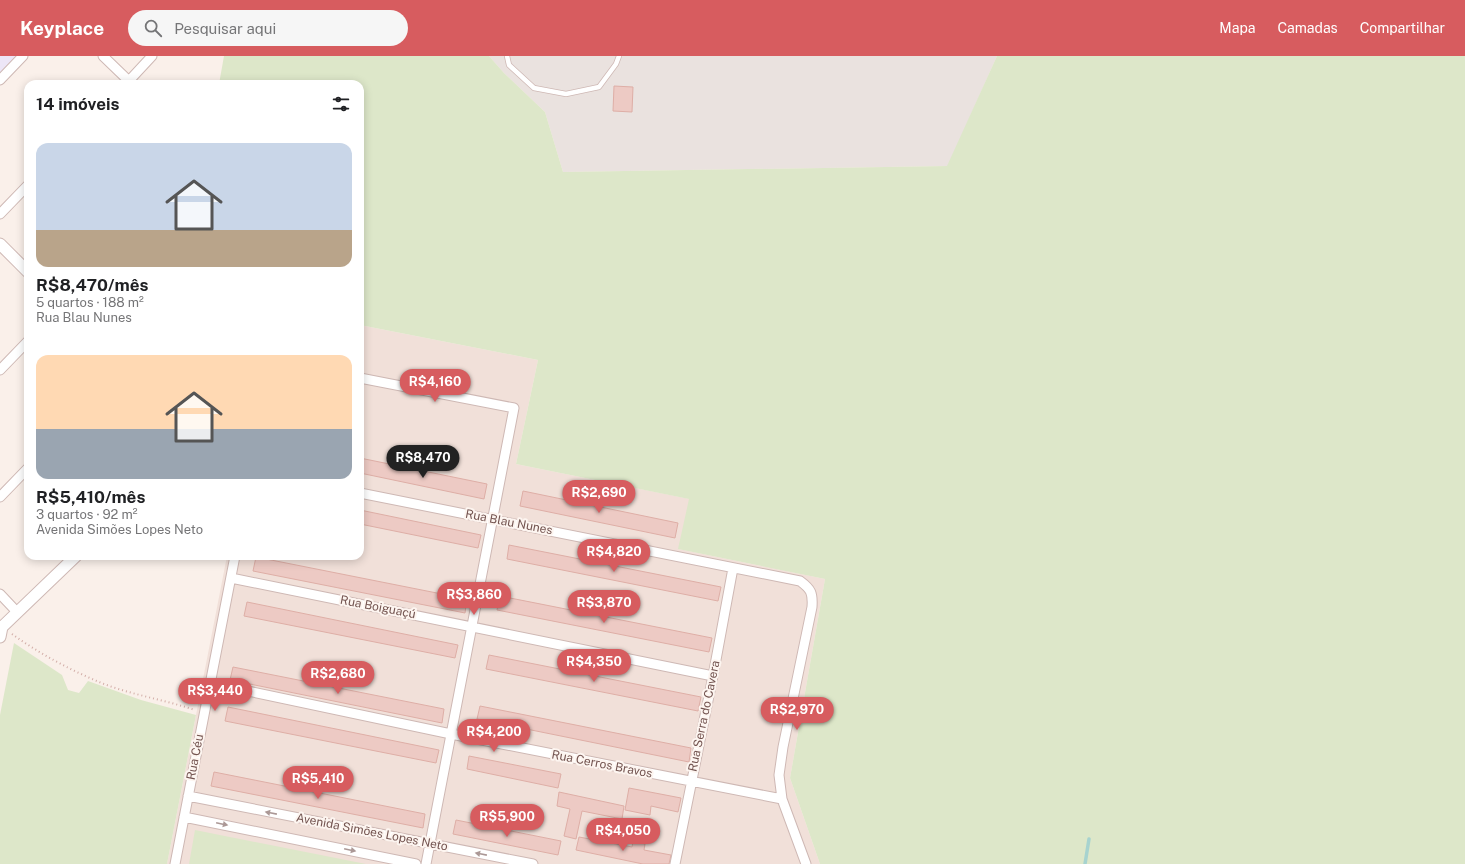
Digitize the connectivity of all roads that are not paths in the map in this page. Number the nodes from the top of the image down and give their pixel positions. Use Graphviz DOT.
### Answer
graph roads {
  1 [pos="23,56"];
  2 [pos="103,56"];
  3 [pos="152,56"];
  4 [pos="507,56"];
  5 [pos="619,56"];
  6 [pos="0,80"];
  7 [pos="126,80"];
  8 [pos="132,80"];
  9 [pos="24,189"];
  10 [pos="0,214"];
  11 [pos="0,244"];
  12 [pos="24,268"];
  13 [pos="24,345"];
  14 [pos="0,370"];
  15 [pos="364,379"];
  16 [pos="24,472"];
  17 [pos="364,494"];
  18 [pos="0,497"];
  19 [pos="493,519"];
  20 [pos="72,560"];
  21 [pos="234,560"];
  22 [pos="733,568"];
  23 [pos="231,578"];
  24 [pos="0,594"];
  25 [pos="17,612"];
  26 [pos="472,626"];
  27 [pos="1,631"];
  28 [pos="713,676"];
  29 [pos="210,683"];
  30 [pos="451,734"];
  31 [pos="691,782"];
  32 [pos="188,796"];
  33 [pos="782,799"];
  34 [pos="184,817"];
  35 [pos="430,844"];
  36 [pos="175,864"];
  37 [pos="416,864"];
  38 [pos="426,864"];
  39 [pos="533,864"];
  40 [pos="674,864"];
  41 [pos="806,864"];
  1 -- 6 [label="street"];
  2 -- 7 [label="street"];
  3 -- 8 [label="street"];
  4 -- 5 [label="lane"];
  9 -- 10 [label="street"];
  11 -- 12 [label="street"];
  13 -- 14 [label="street"];
  15 -- 19 [label="street"];
  16 -- 18 [label="street"];
  17 -- 19 [label="street, Rua Blau Nunes"];
  19 -- 22 [label="street, Rua Blau Nunes"];
  19 -- 26 [label="street"];
  20 -- 25 [label="street"];
  21 -- 23 [label="street, Rua Céu"];
  22 -- 28 [label="street, Rua Serra do Cavera"];
  22 -- 33 [label="street, Rua Blau Nunes"];
  23 -- 26 [label="street, Rua Boiguaçú"];
  23 -- 29 [label="street, Rua Céu"];
  24 -- 25 [label="street"];
  25 -- 27 [label="street"];
  26 -- 28 [label="street, Rua Boiguaçú"];
  26 -- 30 [label="street"];
  28 -- 31 [label="street, Rua Serra do Cavera"];
  29 -- 30 [label="street, Rua Cerros Bravos"];
  29 -- 32 [label="street, Rua Céu"];
  30 -- 31 [label="street, Rua Cerros Bravos"];
  30 -- 35 [label="street"];
  31 -- 33 [label="street, Rua Cerros Bravos"];
  31 -- 40 [label="street, Rua Serra do Cavera"];
  32 -- 34 [label="street, Rua Céu"];
  35 -- 32 [label="street, Avenida Simões Lopes Neto, one-way"];
  33 -- 41 [label="street"];
  34 -- 36 [label="street, Rua Céu"];
  34 -- 37 [label="street, Avenida Simões Lopes Neto, one-way"];
  35 -- 38 [label="street"];
  39 -- 35 [label="street, Avenida Simões Lopes Neto, one-way"];
}
